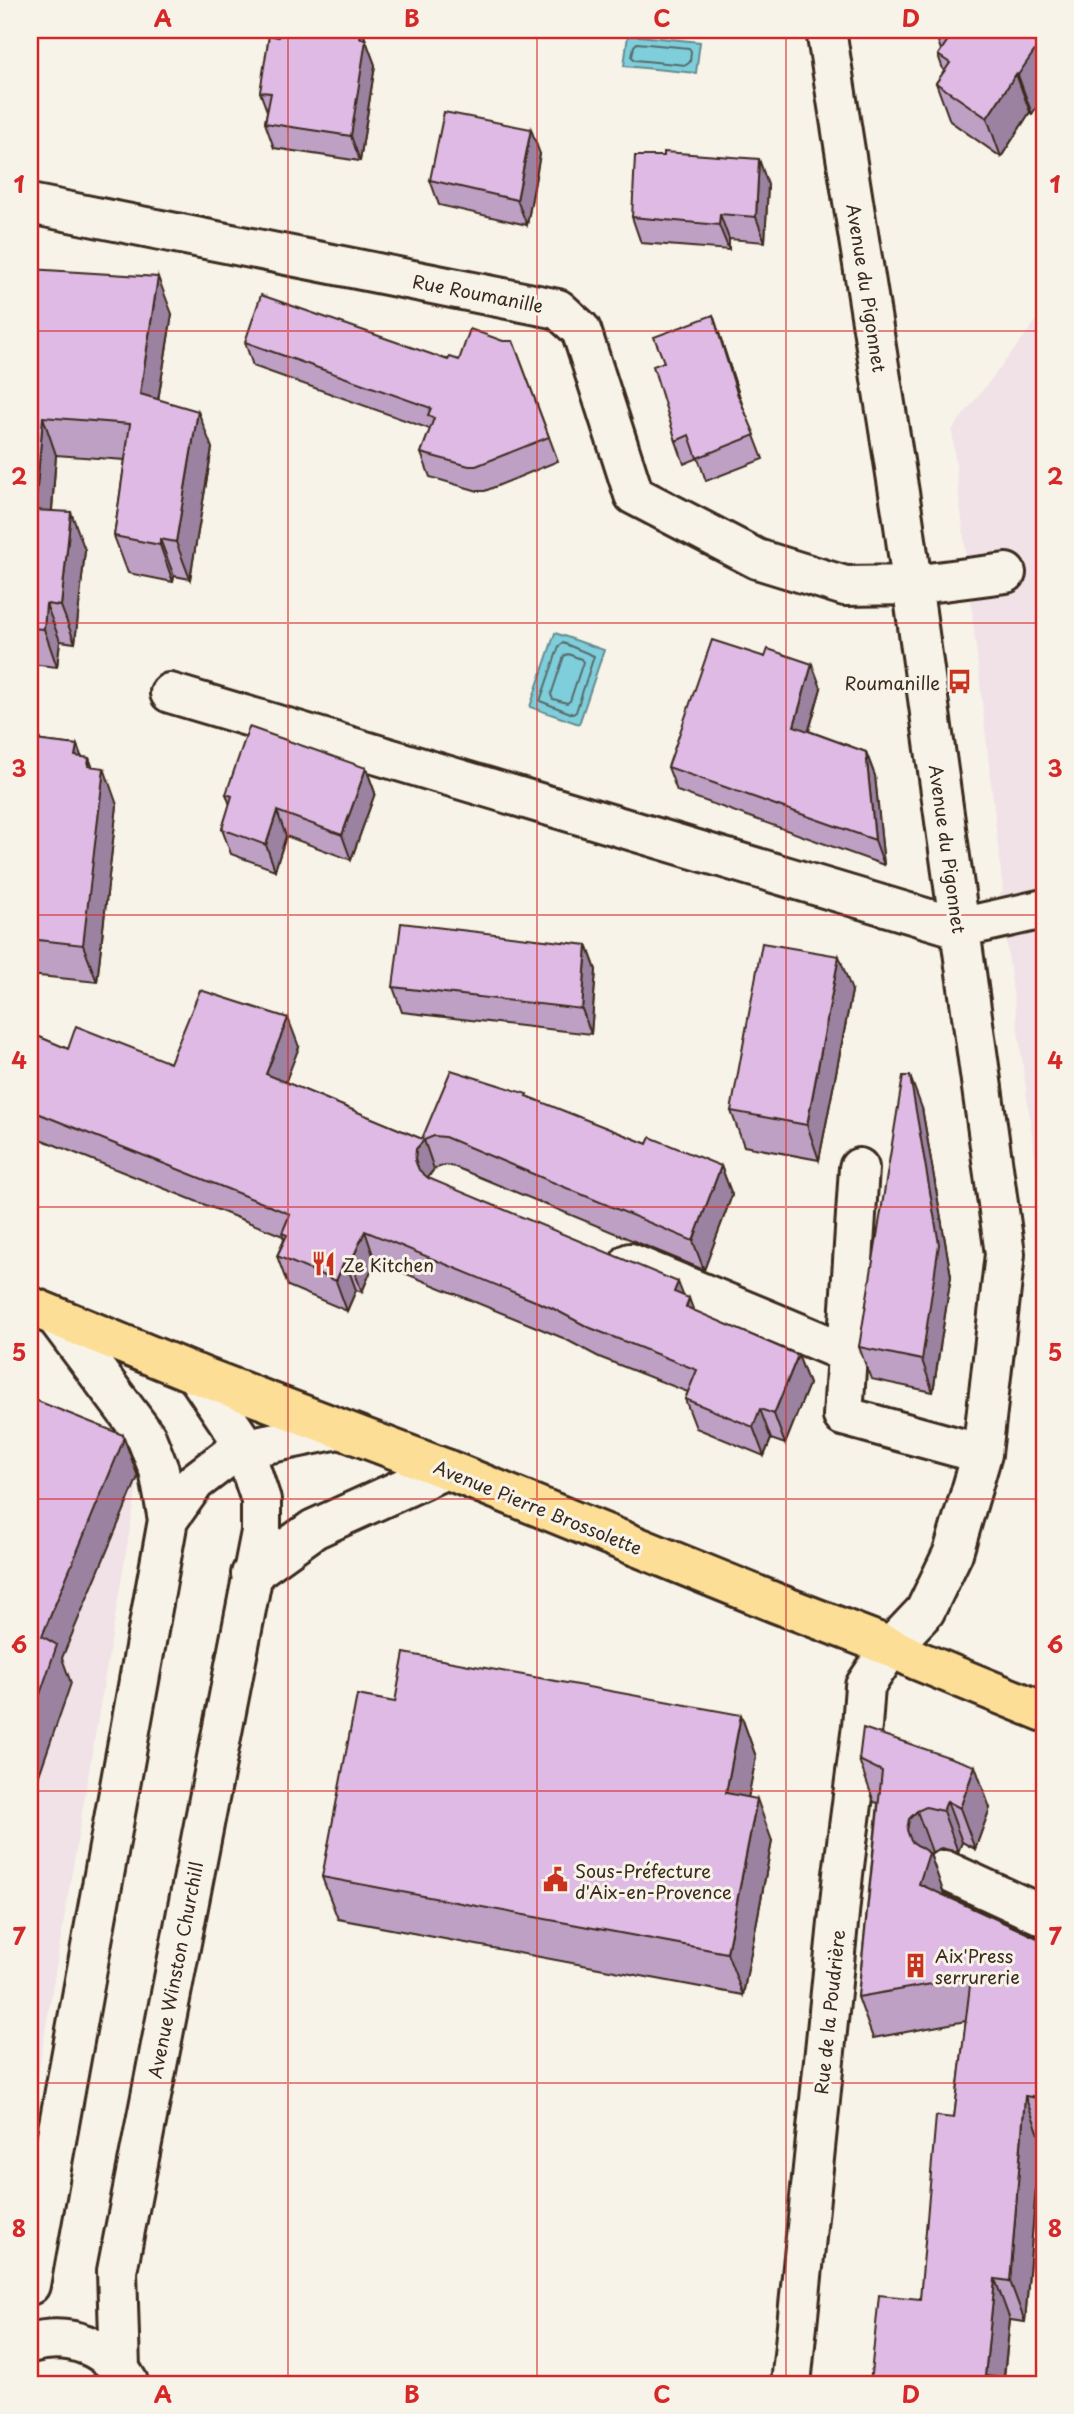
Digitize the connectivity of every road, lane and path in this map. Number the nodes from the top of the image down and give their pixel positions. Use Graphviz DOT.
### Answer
graph roads {
  1 [pos="826,30"];
  2 [pos="30,204"];
  3 [pos="1006,573"];
  4 [pos="912,585"];
  5 [pos="170,693"];
  6 [pos="1044,909"];
  7 [pos="959,928"];
  8 [pos="859,1168"];
  9 [pos="600,1251"];
  10 [pos="43,1312"];
  11 [pos="847,1353"];
  12 [pos="196,1374"];
  13 [pos="339,1429"];
  14 [pos="244,1448"];
  15 [pos="982,1454"];
  16 [pos="446,1469"];
  17 [pos="168,1520"];
  18 [pos="251,1574"];
  19 [pos="891,1647"];
  20 [pos="1044,1712"];
  21 [pos="944,1870"];
  22 [pos="1044,1916"];
  23 [pos="30,2285"];
  24 [pos="30,2343"];
  25 [pos="125,2376"];
  26 [pos="790,2384"];
  1 -- 4 [label="street, Avenue du Pigonnet"];
  2 -- 4 [label="street, Rue Roumanille"];
  3 -- 4 [label="street, Rue Roumanille"];
  4 -- 7 [label="street, Avenue du Pigonnet"];
  5 -- 7 [label="street"];
  6 -- 7 [label="street"];
  7 -- 15 [label="street, Avenue du Pigonnet"];
  8 -- 11 [label="street"];
  9 -- 11 [label="street"];
  10 -- 12 [label="main road, Avenue Pierre Brossolette"];
  10 -- 17 [label="street"];
  11 -- 15 [label="street"];
  12 -- 13 [label="main road, Avenue Pierre Brossolette"];
  12 -- 14 [label="street, Avenue Winston Churchill"];
  13 -- 14 [label="street"];
  13 -- 16 [label="main road, Avenue Pierre Brossolette"];
  14 -- 17 [label="street"];
  14 -- 18 [label="street, Avenue Winston Churchill"];
  15 -- 19 [label="street, Avenue du Pigonnet"];
  16 -- 18 [label="street"];
  16 -- 19 [label="main road, Avenue Pierre Brossolette"];
  17 -- 23 [label="street"];
  18 -- 25 [label="street, Avenue Winston Churchill"];
  19 -- 20 [label="main road, Avenue Pierre Brossolette"];
  19 -- 26 [label="street, Rue de la Poudrière"];
  21 -- 22 [label="street"];
  24 -- 25 [label="street"];
}
